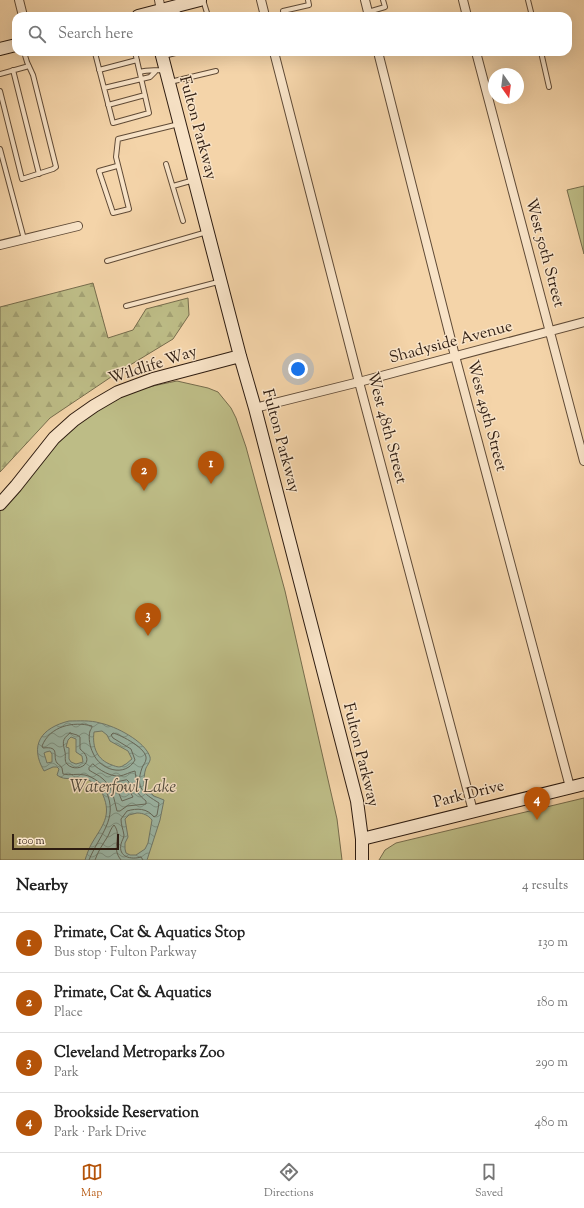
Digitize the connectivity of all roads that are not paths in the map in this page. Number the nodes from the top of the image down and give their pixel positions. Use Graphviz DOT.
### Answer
graph roads {
  1 [pos="19,0"];
  2 [pos="200,0"];
  3 [pos="203,0"];
  4 [pos="261,0"];
  5 [pos="308,0"];
  6 [pos="365,0"];
  7 [pos="384,0"];
  8 [pos="463,0"];
  9 [pos="528,0"];
  10 [pos="156,10"];
  11 [pos="177,11"];
  12 [pos="284,11"];
  13 [pos="22,12"];
  14 [pos="207,12"];
  15 [pos="264,12"];
  16 [pos="368,12"];
  17 [pos="373,12"];
  18 [pos="466,12"];
  19 [pos="531,12"];
  20 [pos="12,46"];
  21 [pos="0,49"];
  22 [pos="25,56"];
  23 [pos="96,56"];
  24 [pos="136,56"];
  25 [pos="161,56"];
  26 [pos="275,56"];
  27 [pos="379,56"];
  28 [pos="477,56"];
  29 [pos="542,56"];
  30 [pos="137,60"];
  31 [pos="29,66"];
  32 [pos="13,70"];
  33 [pos="99,70"];
  34 [pos="160,71"];
  35 [pos="216,71"];
  36 [pos="140,72"];
  37 [pos="0,74"];
  38 [pos="142,79"];
  39 [pos="169,82"];
  40 [pos="549,87"];
  41 [pos="104,88"];
  42 [pos="0,90"];
  43 [pos="145,95"];
  44 [pos="108,105"];
  45 [pos="180,124"];
  46 [pos="0,149"];
  47 [pos="166,164"];
  48 [pos="117,166"];
  49 [pos="39,174"];
  50 [pos="194,180"];
  51 [pos="173,186"];
  52 [pos="183,221"];
  53 [pos="78,226"];
  54 [pos="208,232"];
  55 [pos="24,239"];
  56 [pos="0,245"];
  57 [pos="106,261"];
  58 [pos="221,281"];
  59 [pos="126,306"];
  60 [pos="584,322"];
  61 [pos="550,330"];
  62 [pos="240,356"];
  63 [pos="455,356"];
  64 [pos="359,382"];
  65 [pos="255,408"];
  66 [pos="584,461"];
  67 [pos="0,504"];
  68 [pos="584,784"];
  69 [pos="570,787"];
  70 [pos="473,811"];
  71 [pos="362,839"];
  72 [pos="362,860"];
  1 -- 13 [label="street"];
  2 -- 11 [label="street"];
  3 -- 14 [label="lane"];
  4 -- 15 [label="street"];
  5 -- 12 [label="lane"];
  6 -- 16 [label="street"];
  7 -- 17 [label="lane"];
  8 -- 18 [label="street"];
  9 -- 19 [label="lane"];
  10 -- 11 [label="street"];
  20 -- 21 [label="street"];
  22 -- 31 [label="lane"];
  23 -- 33 [label="lane"];
  24 -- 30 [label="lane"];
  25 -- 34 [label="street, Fulton Parkway"];
  26 -- 64 [label="street, West 48th Street"];
  27 -- 63 [label="street, West 49th Street"];
  28 -- 61 [label="street, West 50th Street"];
  29 -- 40 [label="lane"];
  30 -- 33 [label="lane"];
  30 -- 36 [label="lane"];
  31 -- 32 [label="lane"];
  31 -- 49 [label="lane"];
  32 -- 37 [label="lane"];
  32 -- 49 [label="lane"];
  33 -- 41 [label="lane"];
  34 -- 36 [label="lane"];
  34 -- 38 [label="lane"];
  34 -- 39 [label="street, Fulton Parkway"];
  35 -- 39 [label="lane"];
  36 -- 38 [label="lane"];
  38 -- 41 [label="lane"];
  38 -- 43 [label="lane"];
  39 -- 45 [label="street, Fulton Parkway"];
  41 -- 44 [label="lane"];
  42 -- 49 [label="lane"];
  43 -- 44 [label="lane"];
  43 -- 44 [label="lane"];
  45 -- 48 [label="lane"];
  45 -- 50 [label="street, Fulton Parkway"];
  46 -- 55 [label="lane"];
  47 -- 51 [label="lane"];
  48 -- 48 [label="lane"];
  50 -- 51 [label="lane"];
  50 -- 54 [label="street, Fulton Parkway"];
  51 -- 52 [label="lane"];
  53 -- 55 [label="street"];
  54 -- 57 [label="lane"];
  54 -- 58 [label="street, Fulton Parkway"];
  55 -- 56 [label="street"];
  58 -- 59 [label="lane"];
  58 -- 62 [label="street, Fulton Parkway"];
  60 -- 61 [label="street, Shadyside Avenue"];
  61 -- 63 [label="street, Shadyside Avenue"];
  61 -- 66 [label="street, West 50th Street"];
  62 -- 65 [label="street, Fulton Parkway"];
  62 -- 67 [label="street, Wildlife Way"];
  63 -- 64 [label="street, Shadyside Avenue"];
  63 -- 69 [label="street, West 49th Street"];
  64 -- 65 [label="street, Shadyside Avenue"];
  64 -- 70 [label="street, West 48th Street"];
  65 -- 71 [label="street, Fulton Parkway"];
  68 -- 69 [label="street, Park Drive"];
  69 -- 70 [label="street, Park Drive"];
  70 -- 71 [label="street, Park Drive"];
  71 -- 72 [label="street, Fulton Parkway"];
}
